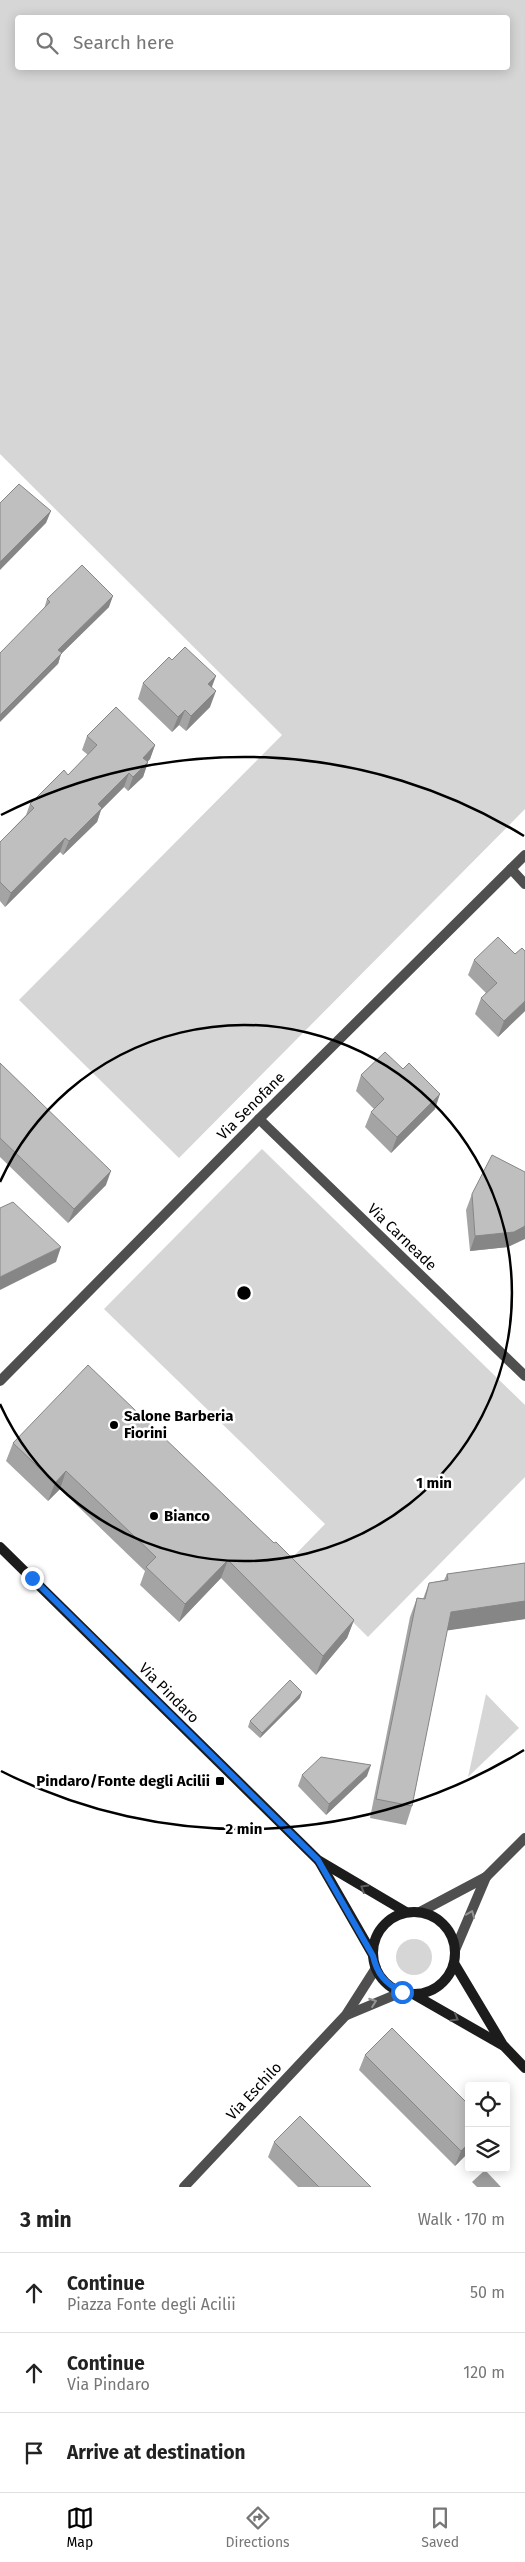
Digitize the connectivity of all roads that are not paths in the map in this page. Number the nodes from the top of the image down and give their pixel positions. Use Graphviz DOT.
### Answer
graph roads {
  1 [pos="525,854"];
  2 [pos="511,869"];
  3 [pos="525,884"];
  4 [pos="259,1119"];
  5 [pos="525,1376"];
  6 [pos="0,1381"];
  7 [pos="0,1546"];
  8 [pos="525,1838"];
  9 [pos="318,1860"];
  10 [pos="486,1877"];
  11 [pos="406,1912"];
  12 [pos="420,1912"];
  13 [pos="455,1950"];
  14 [pos="373,1956"];
  15 [pos="454,1963"];
  16 [pos="376,1968"];
  17 [pos="402,1992"];
  18 [pos="413,1994"];
  19 [pos="346,2015"];
  20 [pos="503,2045"];
  21 [pos="525,2068"];
  22 [pos="184,2187"];
  1 -- 2 [label="street, Via Senofane"];
  2 -- 3 [label="street"];
  2 -- 4 [label="street, Via Senofane"];
  4 -- 5 [label="street, Via Carneade"];
  4 -- 6 [label="street, Via Senofane"];
  7 -- 9 [label="street, Via Pindaro"];
  8 -- 10 [label="street"];
  11 -- 9 [label="street, one-way"];
  9 -- 14 [label="street"];
  10 -- 12 [label="street"];
  13 -- 10 [label="street, one-way"];
  11 -- 12 [label="street"];
  11 -- 14 [label="street"];
  12 -- 13 [label="street"];
  13 -- 15 [label="street"];
  14 -- 16 [label="street"];
  15 -- 18 [label="street"];
  15 -- 20 [label="street"];
  16 -- 17 [label="street"];
  16 -- 19 [label="street"];
  17 -- 18 [label="street"];
  19 -- 17 [label="street, one-way"];
  18 -- 20 [label="street, one-way"];
  19 -- 22 [label="street, Via Eschilo"];
  20 -- 21 [label="street"];
}
